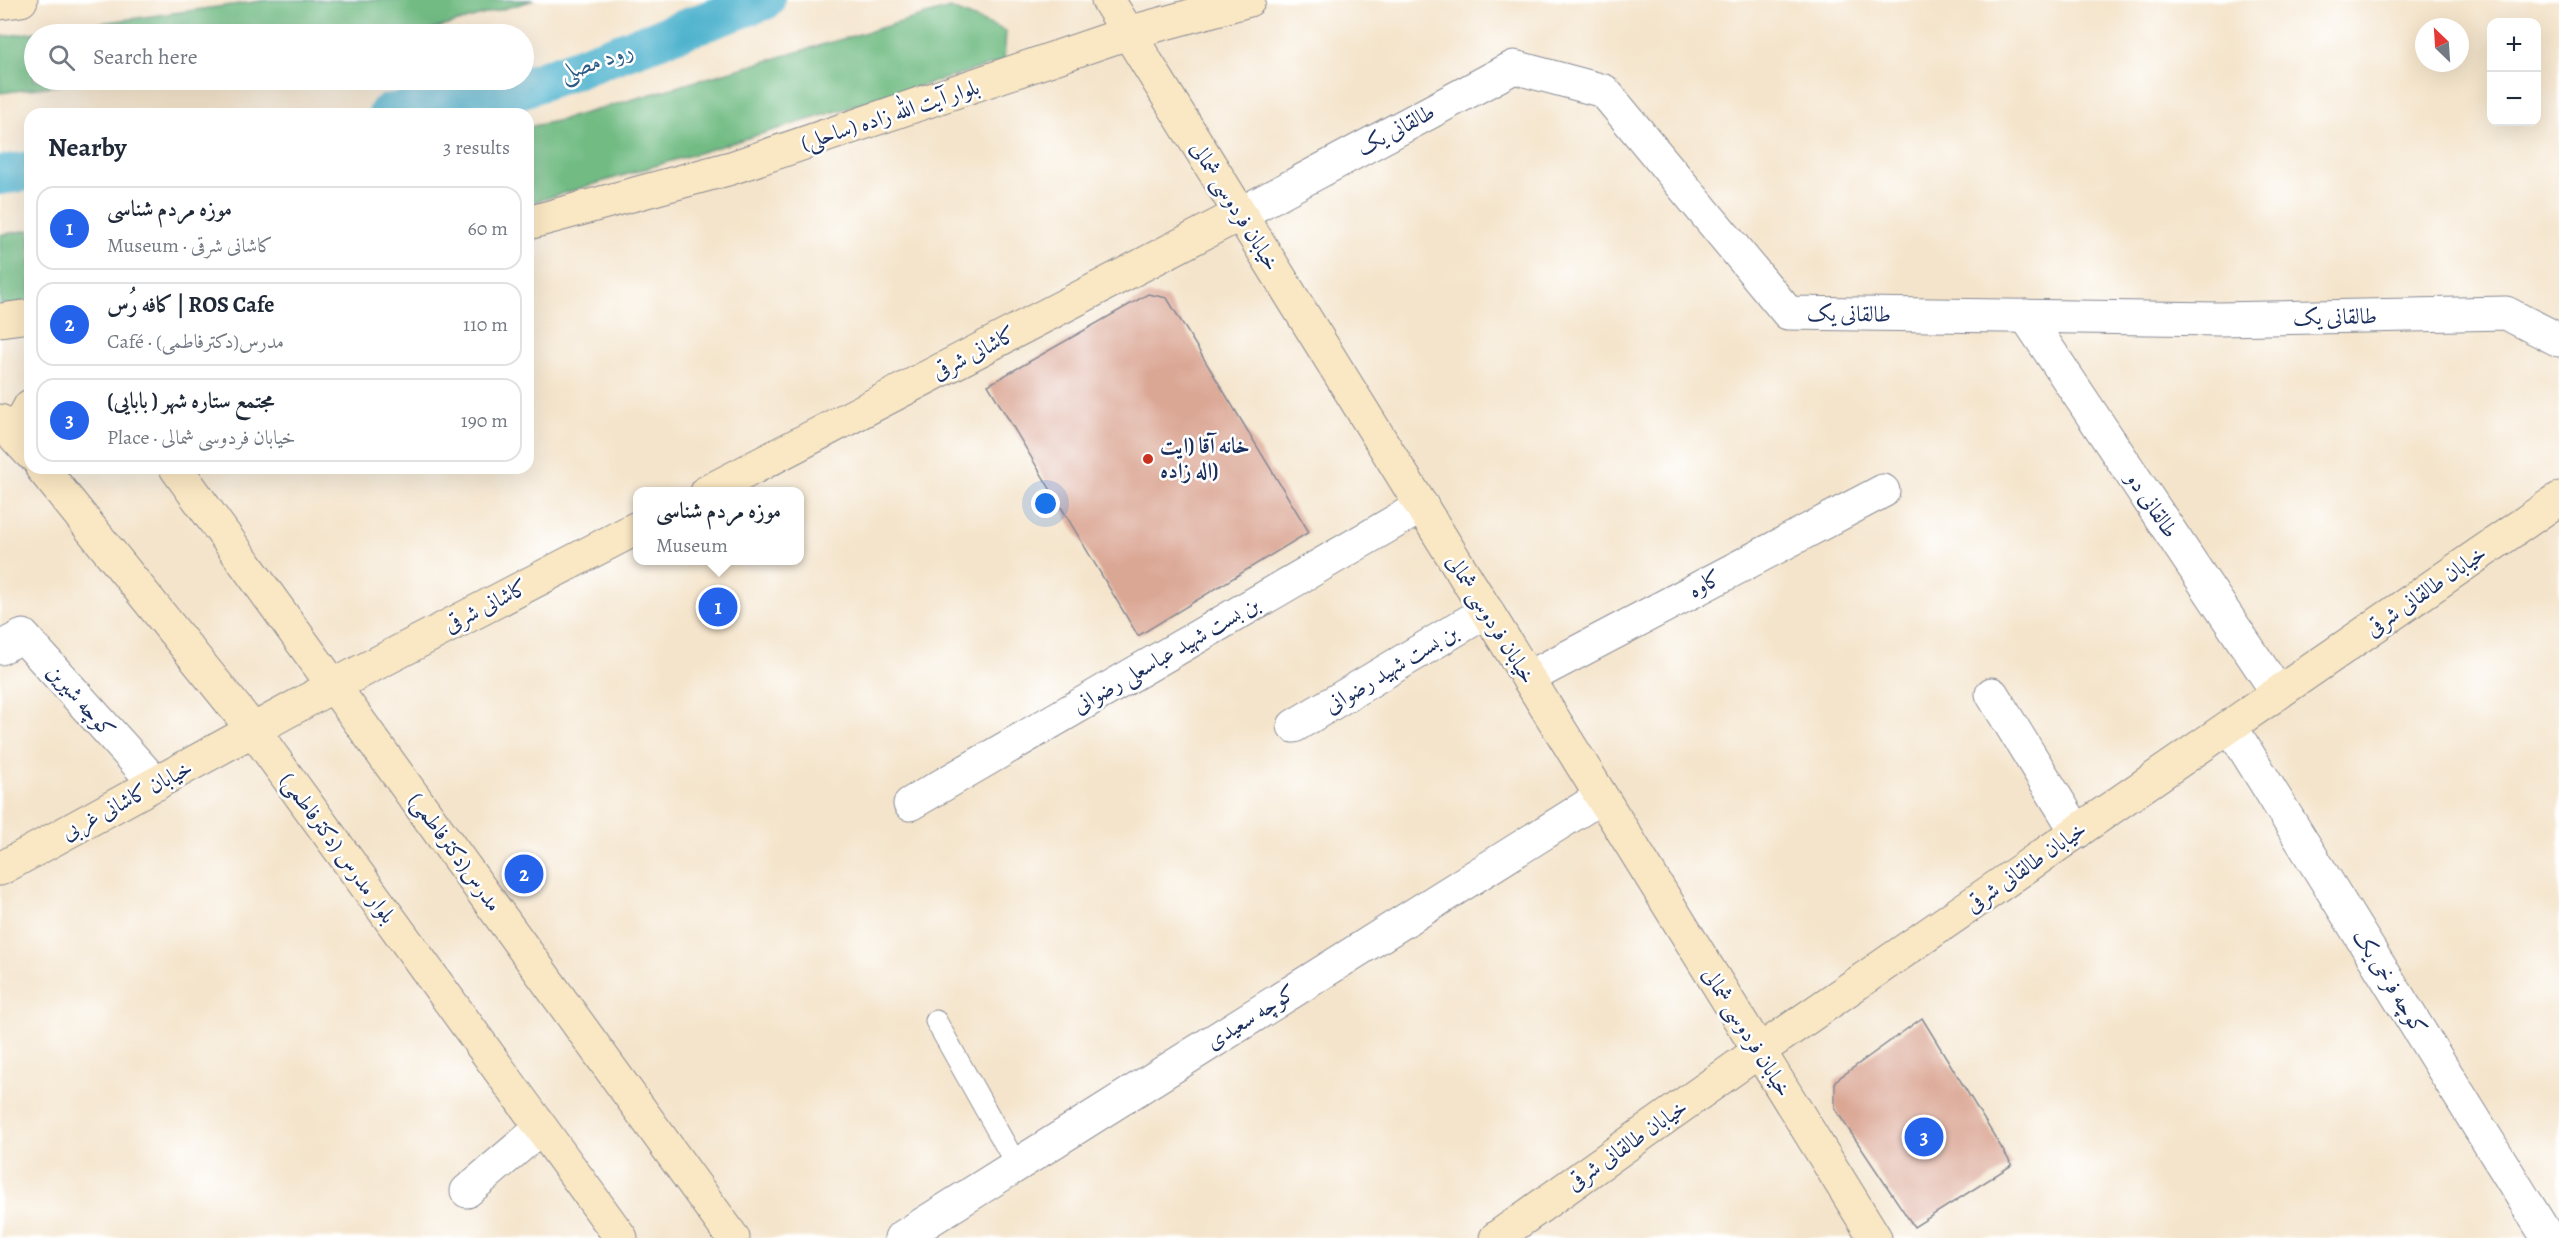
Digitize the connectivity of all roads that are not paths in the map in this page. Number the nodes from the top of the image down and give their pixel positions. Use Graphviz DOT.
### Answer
graph roads {
  1 [pos="21,0"];
  2 [pos="1108,0"];
  3 [pos="1249,0"];
  4 [pos="0,3"];
  5 [pos="1128,33"];
  6 [pos="1240,214"];
  7 [pos="534,221"];
  8 [pos="24,316"];
  9 [pos="2026,316"];
  10 [pos="0,320"];
  11 [pos="2559,340"];
  12 [pos="47,474"];
  13 [pos="180,474"];
  14 [pos="717,487"];
  15 [pos="1883,491"];
  16 [pos="2559,500"];
  17 [pos="1422,506"];
  18 [pos="633,530"];
  19 [pos="1487,611"];
  20 [pos="0,648"];
  21 [pos="1528,678"];
  22 [pos="335,685"];
  23 [pos="2278,693"];
  24 [pos="1992,694"];
  25 [pos="1294,726"];
  26 [pos="2231,726"];
  27 [pos="254,731"];
  28 [pos="156,784"];
  29 [pos="1601,797"];
  30 [pos="910,804"];
  31 [pos="2078,832"];
  32 [pos="0,869"];
  33 [pos="936,1021"];
  34 [pos="1759,1052"];
  35 [pos="540,1129"];
  36 [pos="1016,1164"];
  37 [pos="466,1191"];
  38 [pos="621,1238"];
  39 [pos="733,1238"];
  40 [pos="901,1238"];
  41 [pos="1496,1238"];
  42 [pos="1875,1238"];
  43 [pos="2548,1238"];
  1 -- 4 [label="street"];
  2 -- 5 [label="street, خیابان فردوسی شمالی"];
  3 -- 5 [label="street, بلوار آیت الله زاده (ساحلی)"];
  5 -- 6 [label="street, خیابان فردوسی شمالی"];
  5 -- 7 [label="street, بلوار آیت الله زاده (ساحلی)"];
  6 -- 9 [label="street, طالقانی یک"];
  6 -- 14 [label="street, کاشانی شرقی"];
  6 -- 17 [label="street, خیابان فردوسی شمالی"];
  8 -- 10 [label="street"];
  9 -- 11 [label="street, طالقانی یک"];
  9 -- 23 [label="street, طالقانی دو"];
  12 -- 27 [label="street, بلوار مدرس (دکترفاطمی)"];
  13 -- 22 [label="street, مدرس(دکترفاطمی)"];
  15 -- 21 [label="street, کاوه"];
  16 -- 23 [label="street, خیابان طالقانی شرقی"];
  17 -- 19 [label="street, خیابان فردوسی شمالی"];
  17 -- 30 [label="street, بن بست شهید عباسعلی رضوانی"];
  18 -- 22 [label="street, کاشانی شرقی"];
  19 -- 21 [label="street, خیابان فردوسی شمالی"];
  19 -- 25 [label="street, بن بست شهید رضوانی"];
  20 -- 28 [label="street, کوچه شیرین"];
  21 -- 29 [label="street, خیابان فردوسی شمالی"];
  22 -- 27 [label="street, کاشانی شرقی"];
  22 -- 39 [label="street, مدرس(دکترفاطمی)"];
  23 -- 26 [label="street, خیابان طالقانی شرقی"];
  24 -- 31 [label="street"];
  26 -- 31 [label="street, خیابان طالقانی شرقی"];
  26 -- 43 [label="street, کوچه فرخی یک"];
  27 -- 28 [label="street, خیابان کاشانی غربی"];
  27 -- 35 [label="street, بلوار مدرس (دکترفاطمی)"];
  28 -- 32 [label="street, خیابان کاشانی غربی"];
  29 -- 34 [label="street, خیابان فردوسی شمالی"];
  29 -- 36 [label="street, کوچه سعیدی"];
  31 -- 34 [label="street, خیابان طالقانی شرقی"];
  33 -- 36 [label="lane"];
  34 -- 41 [label="street, خیابان طالقانی شرقی"];
  34 -- 42 [label="street, خیابان فردوسی شمالی"];
  35 -- 37 [label="street"];
  35 -- 38 [label="street, بلوار مدرس (دکترفاطمی)"];
  36 -- 40 [label="street, کوچه سعیدی"];
}
